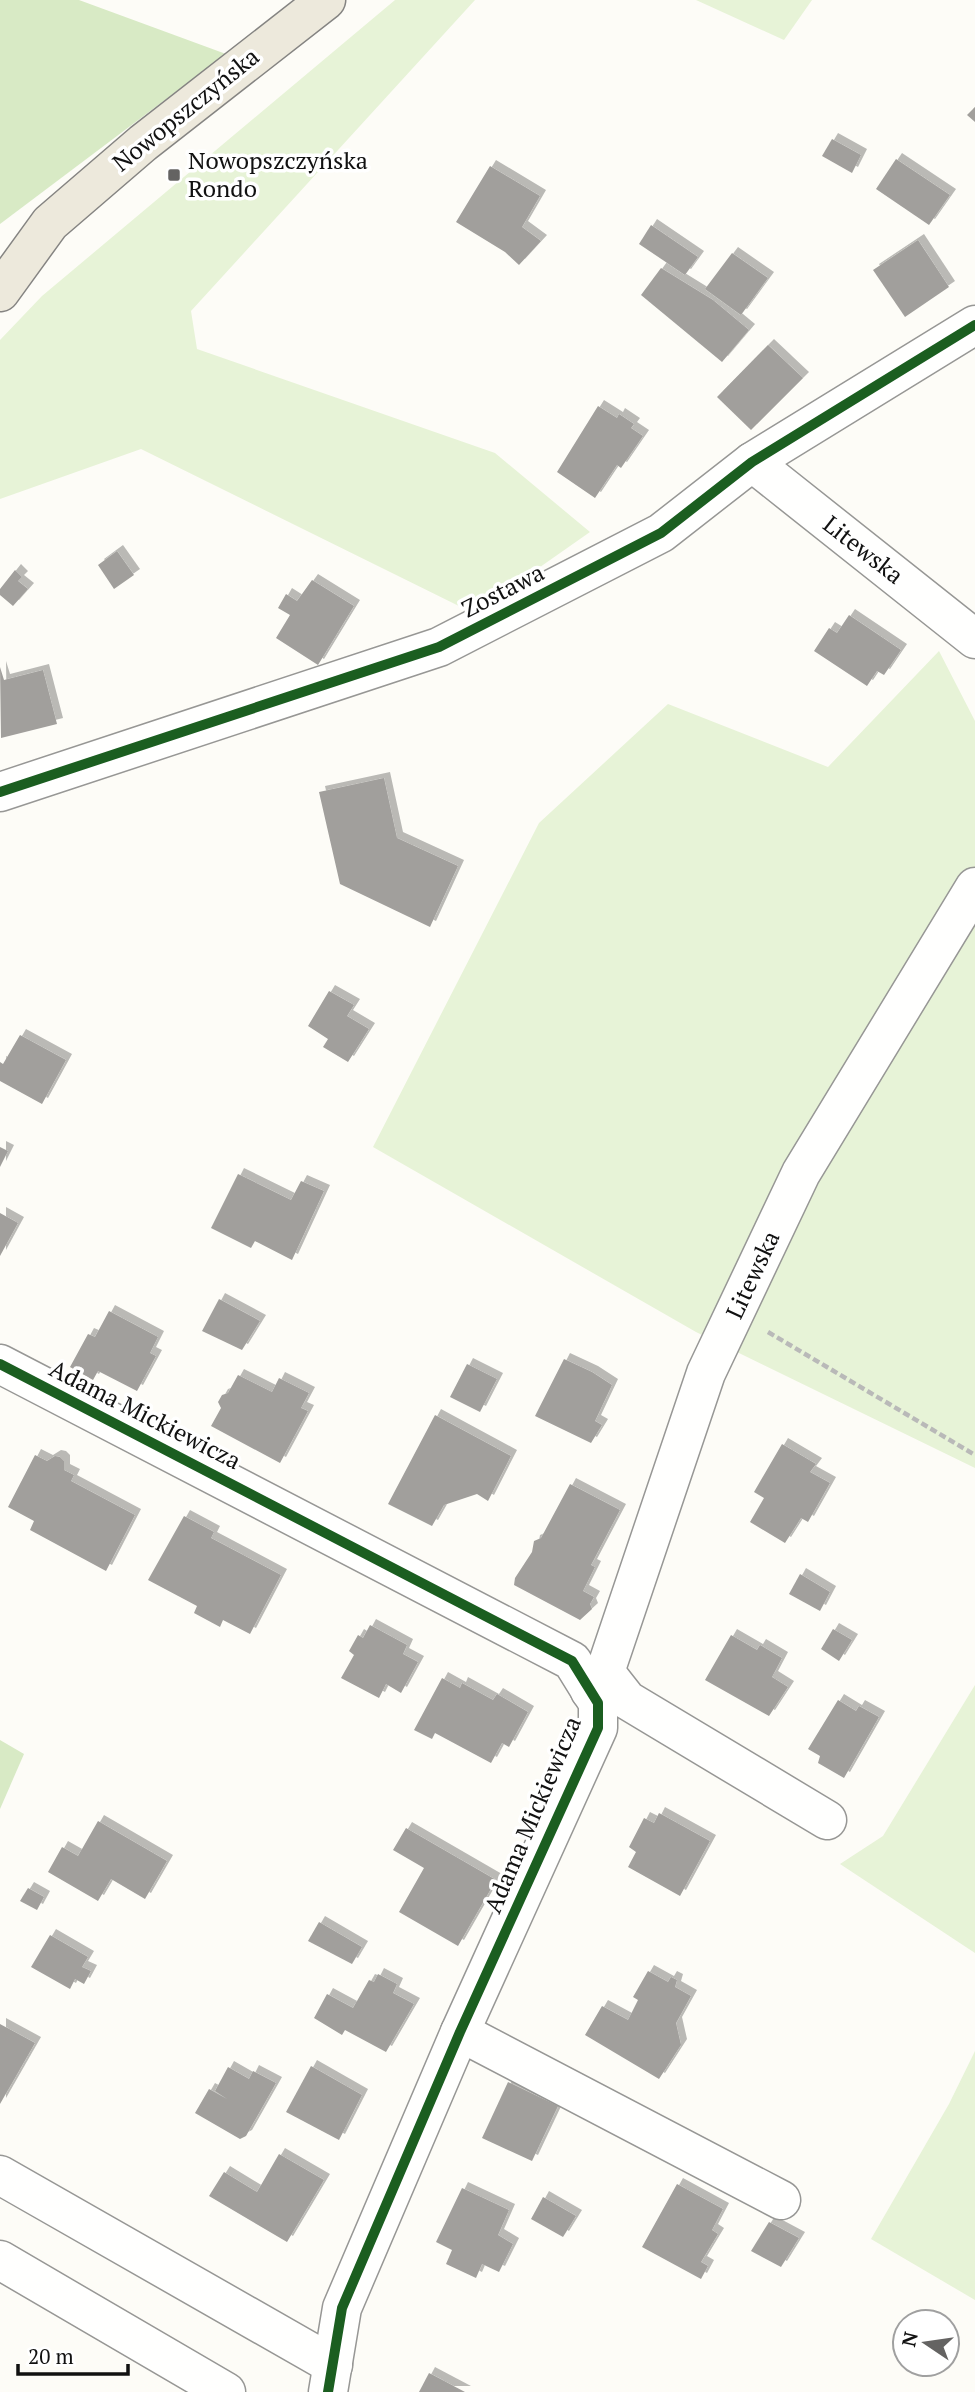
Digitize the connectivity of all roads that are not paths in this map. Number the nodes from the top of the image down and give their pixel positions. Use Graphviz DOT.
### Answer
graph roads {
  1 [pos="326,0"];
  2 [pos="50,223"];
  3 [pos="0,249"];
  4 [pos="0,292"];
  5 [pos="975,325"];
  6 [pos="752,462"];
  7 [pos="975,639"];
  8 [pos="0,792"];
  9 [pos="975,887"];
  10 [pos="0,1364"];
  11 [pos="598,1681"];
  12 [pos="827,1820"];
  13 [pos="460,2032"];
  14 [pos="0,2175"];
  15 [pos="780,2200"];
  16 [pos="0,2260"];
  17 [pos="330,2379"];
  18 [pos="226,2392"];
  1 -- 2 [label="main road, Nowopszczyńska"];
  2 -- 3 [label="main road, Nowopszczyńska"];
  2 -- 4 [label="main road, Nowopszczyńska"];
  5 -- 6 [label="street, Zostawa"];
  6 -- 7 [label="street, Litewska"];
  6 -- 8 [label="street, Zostawa"];
  9 -- 11 [label="street, Litewska"];
  10 -- 11 [label="street, Adama Mickiewicza"];
  11 -- 12 [label="street"];
  11 -- 13 [label="street, Adama Mickiewicza"];
  13 -- 15 [label="street"];
  13 -- 17 [label="street, Adama Mickiewicza"];
  14 -- 17 [label="street"];
  16 -- 18 [label="street"];
}
